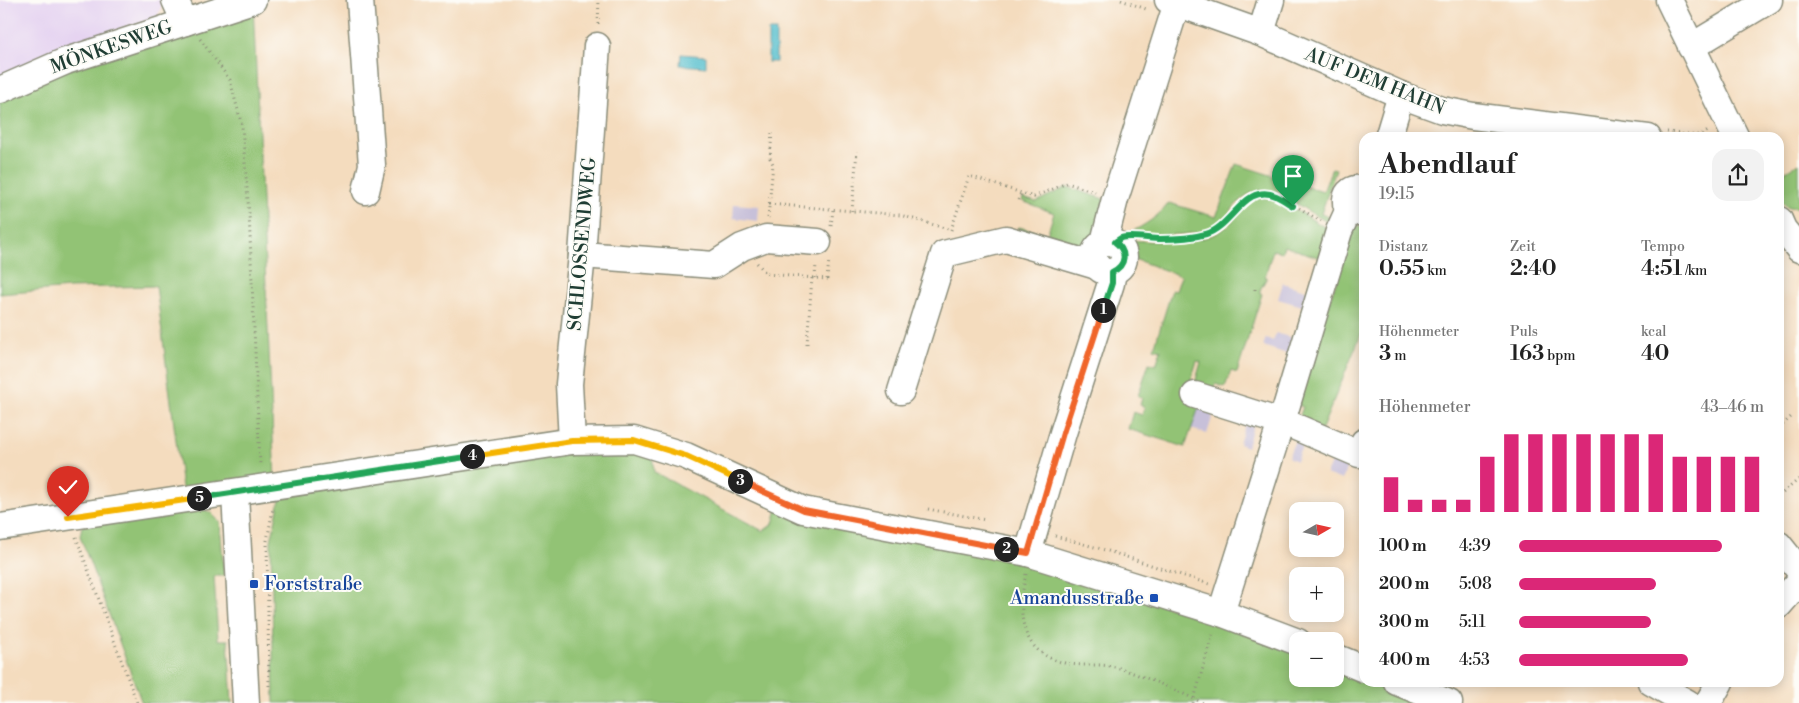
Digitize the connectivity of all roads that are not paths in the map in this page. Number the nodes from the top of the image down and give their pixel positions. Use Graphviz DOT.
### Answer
graph roads {
  1 [pos="253,0"];
  2 [pos="360,0"];
  3 [pos="1272,0"];
  4 [pos="1669,0"];
  5 [pos="1769,0"];
  6 [pos="1172,2"];
  7 [pos="180,11"];
  8 [pos="1261,33"];
  9 [pos="597,46"];
  10 [pos="1691,47"];
  11 [pos="0,90"];
  12 [pos="1401,95"];
  13 [pos="1390,132"];
  14 [pos="1634,132"];
  15 [pos="1724,132"];
  16 [pos="366,191"];
  17 [pos="1354,210"];
  18 [pos="818,242"];
  19 [pos="582,255"];
  20 [pos="1107,255"];
  21 [pos="901,391"];
  22 [pos="1195,395"];
  23 [pos="1281,422"];
  24 [pos="572,441"];
  25 [pos="1359,449"];
  26 [pos="234,493"];
  27 [pos="0,527"];
  28 [pos="1784,551"];
  29 [pos="1028,553"];
  30 [pos="1799,570"];
  31 [pos="1799,582"];
  32 [pos="1784,599"];
  33 [pos="1221,613"];
  34 [pos="1289,639"];
  35 [pos="1344,661"];
  36 [pos="1359,667"];
  37 [pos="1410,687"];
  38 [pos="1660,687"];
  39 [pos="1717,687"];
  40 [pos="246,703"];
  41 [pos="1449,703"];
  42 [pos="1688,703"];
  43 [pos="1708,703"];
  1 -- 7 [label="street, MÖNKESWEG"];
  2 -- 16 [label="street"];
  3 -- 8 [label="street"];
  4 -- 10 [label="street"];
  5 -- 10 [label="street"];
  6 -- 8 [label="street, AUF DEM HAHN"];
  6 -- 20 [label="street"];
  7 -- 11 [label="street, MÖNKESWEG"];
  8 -- 12 [label="street, AUF DEM HAHN"];
  9 -- 19 [label="street, SCHLOSSENDWEG"];
  10 -- 15 [label="street"];
  12 -- 13 [label="street"];
  12 -- 14 [label="street, AUF DEM HAHN"];
  17 -- 23 [label="street"];
  18 -- 19 [label="street"];
  19 -- 24 [label="street, SCHLOSSENDWEG"];
  20 -- 21 [label="street"];
  20 -- 29 [label="street"];
  22 -- 23 [label="street"];
  23 -- 25 [label="street"];
  23 -- 33 [label="street"];
  24 -- 26 [label="street"];
  24 -- 29 [label="street"];
  26 -- 27 [label="street"];
  26 -- 40 [label="street"];
  28 -- 30 [label="street"];
  29 -- 33 [label="street"];
  31 -- 32 [label="street"];
  33 -- 34 [label="street"];
  35 -- 36 [label="street"];
  37 -- 41 [label="street"];
  38 -- 42 [label="street"];
  39 -- 43 [label="street"];
}
